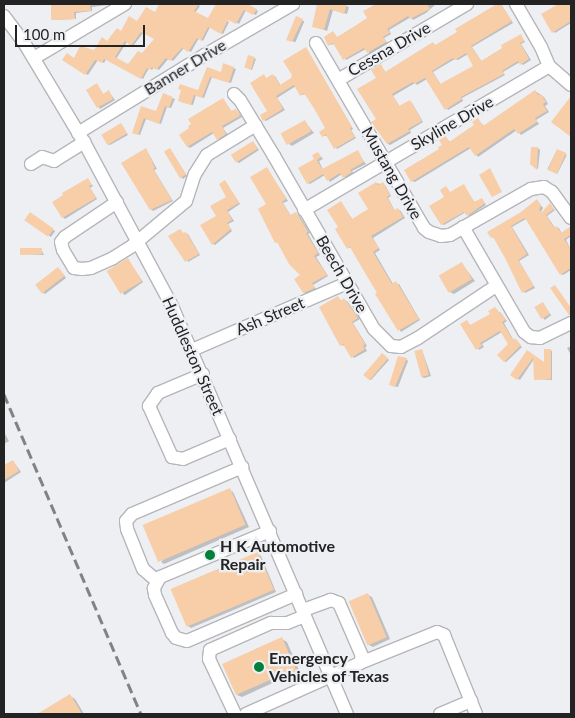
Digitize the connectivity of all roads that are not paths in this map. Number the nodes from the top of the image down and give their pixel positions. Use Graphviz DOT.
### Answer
graph roads {
  1 [pos="125,4"];
  2 [pos="293,4"];
  3 [pos="467,4"];
  4 [pos="516,4"];
  5 [pos="4,16"];
  6 [pos="316,43"];
  7 [pos="34,58"];
  8 [pos="549,66"];
  9 [pos="338,80"];
  10 [pos="571,85"];
  11 [pos="234,94"];
  12 [pos="256,125"];
  13 [pos="81,137"];
  14 [pos="385,162"];
  15 [pos="31,164"];
  16 [pos="118,202"];
  17 [pos="304,210"];
  18 [pos="571,218"];
  19 [pos="463,227"];
  20 [pos="138,241"];
  21 [pos="347,283"];
  22 [pos="496,286"];
  23 [pos="571,323"];
  24 [pos="192,350"];
  25 [pos="203,374"];
  26 [pos="230,439"];
  27 [pos="242,467"];
  28 [pos="270,531"];
  29 [pos="157,581"];
  30 [pos="296,594"];
  31 [pos="304,613"];
  32 [pos="360,663"];
  33 [pos="331,676"];
  34 [pos="470,701"];
  35 [pos="234,714"];
  36 [pos="246,714"];
  37 [pos="347,714"];
  38 [pos="440,714"];
  39 [pos="476,714"];
  1 -- 7 [label="street"];
  2 -- 13 [label="street, Banner Drive"];
  3 -- 9 [label="street, Cessna Drive"];
  4 -- 8 [label="street"];
  5 -- 7 [label="street, Huddleston Street"];
  6 -- 9 [label="street, Mustang Drive"];
  7 -- 13 [label="street, Huddleston Street"];
  8 -- 10 [label="street"];
  8 -- 14 [label="street, Skyline Drive"];
  9 -- 14 [label="street, Mustang Drive"];
  11 -- 12 [label="street, Beech Drive"];
  12 -- 17 [label="street, Beech Drive"];
  12 -- 20 [label="street"];
  13 -- 15 [label="street, Banner Drive"];
  13 -- 16 [label="street, Huddleston Street"];
  14 -- 17 [label="street, Skyline Drive"];
  14 -- 19 [label="street, Mustang Drive"];
  16 -- 20 [label="street, Huddleston Street"];
  16 -- 20 [label="street"];
  17 -- 21 [label="street, Beech Drive"];
  18 -- 19 [label="street, Mustang Drive"];
  19 -- 22 [label="street"];
  20 -- 24 [label="street, Huddleston Street"];
  21 -- 22 [label="street, Beech Drive"];
  21 -- 24 [label="street, Ash Street"];
  22 -- 23 [label="street"];
  24 -- 25 [label="street, Huddleston Street"];
  25 -- 26 [label="street, Huddleston Street"];
  25 -- 26 [label="street"];
  26 -- 27 [label="street, Huddleston Street"];
  27 -- 28 [label="street, Huddleston Street"];
  27 -- 29 [label="street"];
  28 -- 29 [label="street"];
  28 -- 30 [label="street, Huddleston Street"];
  29 -- 30 [label="street"];
  30 -- 31 [label="street, Huddleston Street"];
  31 -- 32 [label="street"];
  31 -- 33 [label="street, Huddleston Street"];
  31 -- 35 [label="street"];
  32 -- 33 [label="street"];
  32 -- 34 [label="street"];
  33 -- 36 [label="street"];
  33 -- 37 [label="street, Huddleston Street"];
  34 -- 38 [label="street"];
  34 -- 39 [label="street"];
}
